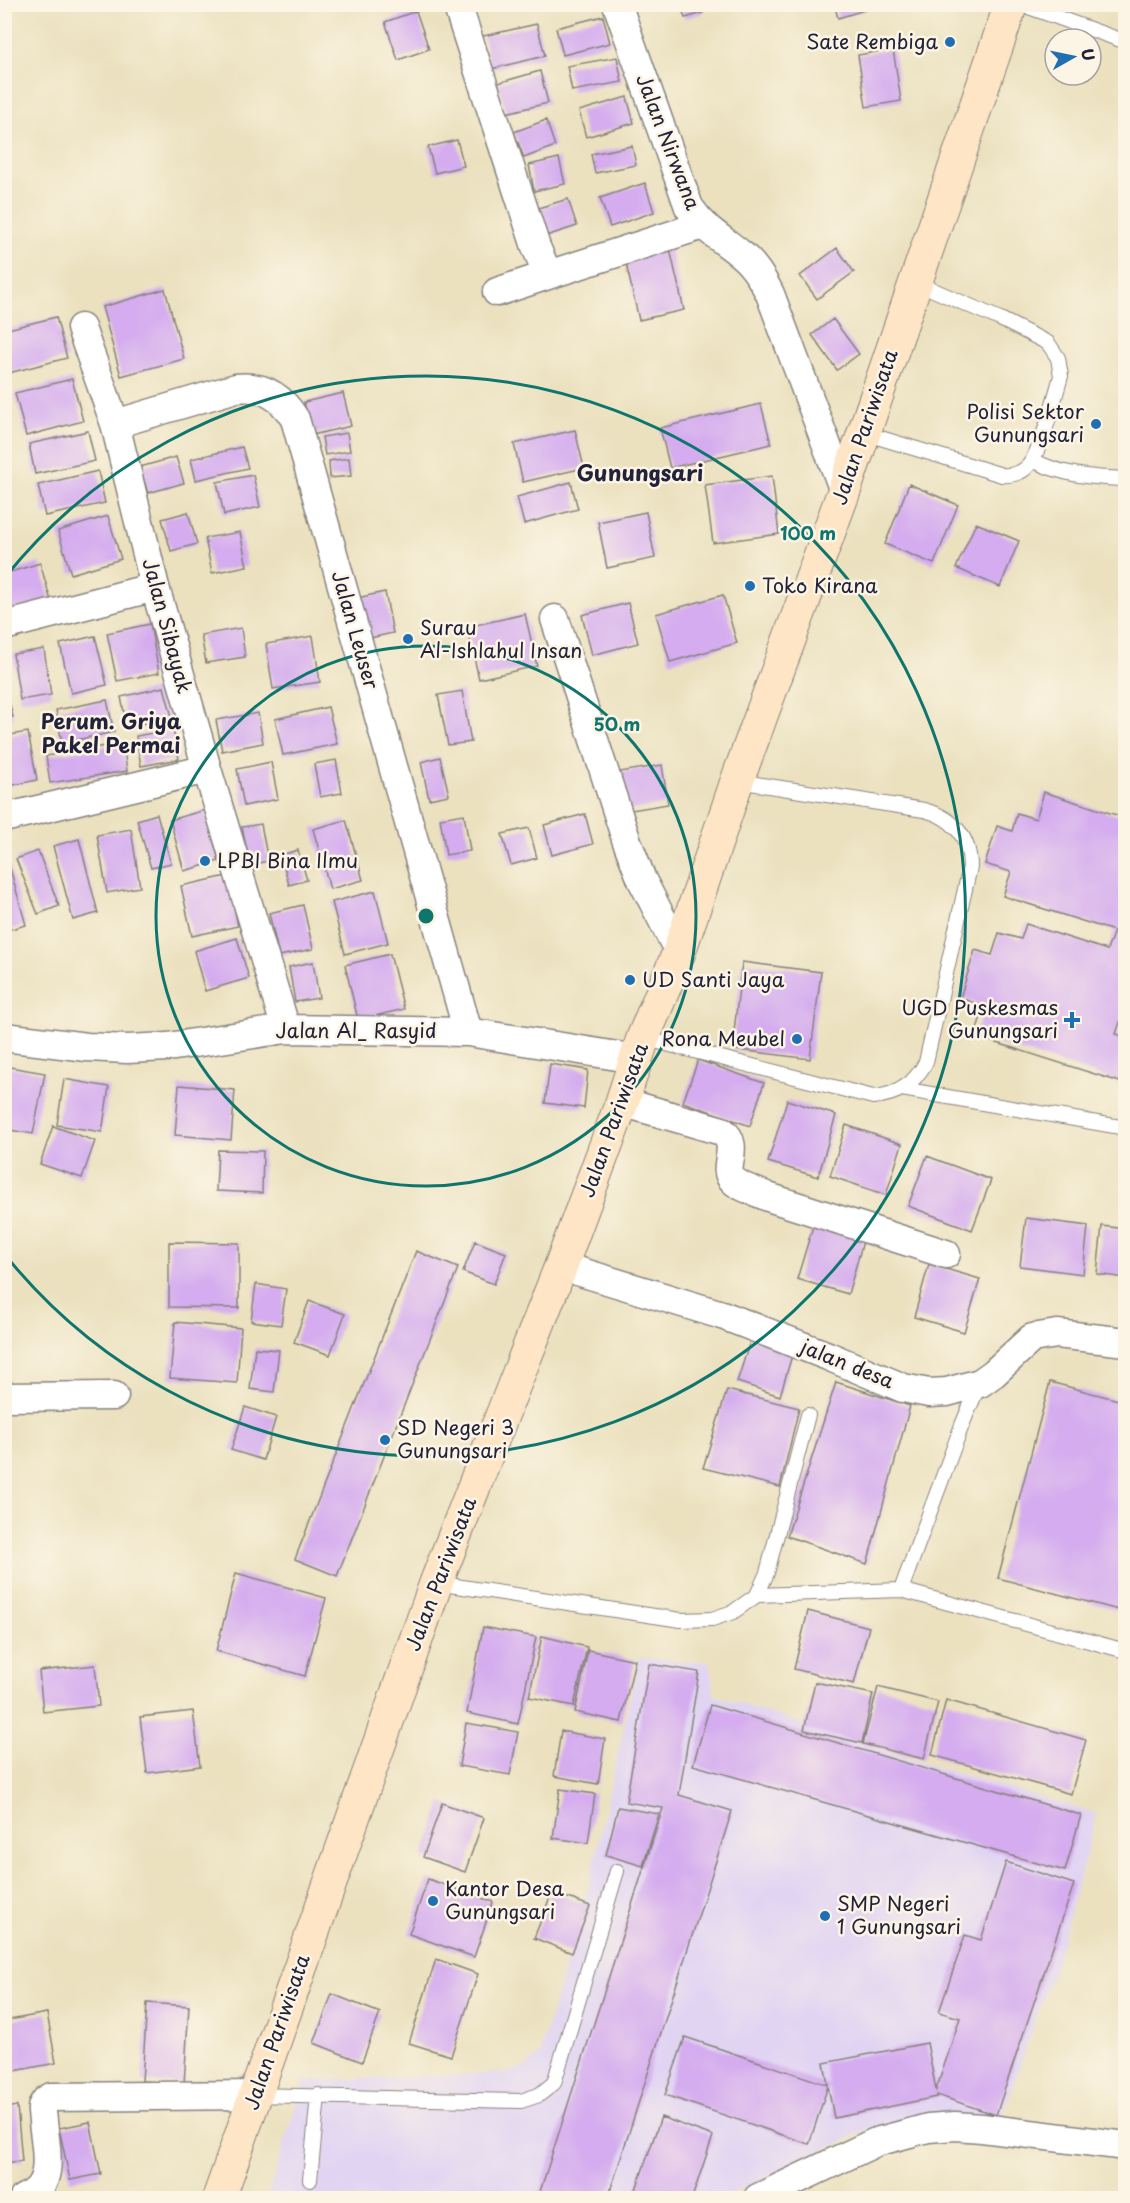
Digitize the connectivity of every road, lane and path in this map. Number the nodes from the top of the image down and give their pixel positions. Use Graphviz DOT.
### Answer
graph roads {
  1 [pos="457,4"];
  2 [pos="617,4"];
  3 [pos="1011,4"];
  4 [pos="1020,4"];
  5 [pos="1125,42"];
  6 [pos="703,225"];
  7 [pos="548,275"];
  8 [pos="915,282"];
  9 [pos="497,292"];
  10 [pos="81,328"];
  11 [pos="115,424"];
  12 [pos="864,433"];
  13 [pos="1033,460"];
  14 [pos="1125,479"];
  15 [pos="844,491"];
  16 [pos="155,587"];
  17 [pos="555,619"];
  18 [pos="4,626"];
  19 [pos="207,769"];
  20 [pos="737,781"];
  21 [pos="4,818"];
  22 [pos="679,952"];
  23 [pos="286,1029"];
  24 [pos="468,1032"];
  25 [pos="4,1037"];
  26 [pos="640,1048"];
  27 [pos="902,1089"];
  28 [pos="622,1102"];
  29 [pos="1125,1128"];
  30 [pos="946,1254"];
  31 [pos="561,1266"];
  32 [pos="1125,1342"];
  33 [pos="980,1383"];
  34 [pos="114,1396"];
  35 [pos="4,1397"];
  36 [pos="808,1415"];
  37 [pos="436,1583"];
  38 [pos="901,1590"];
  39 [pos="758,1595"];
  40 [pos="1122,1650"];
  41 [pos="617,1871"];
  42 [pos="254,2095"];
  43 [pos="318,2095"];
  44 [pos="1125,2146"];
  45 [pos="310,2180"];
  46 [pos="24,2199"];
  47 [pos="219,2199"];
  48 [pos="758,2199"];
  1 -- 7 [label="street"];
  2 -- 6 [label="street, Jalan Nirwana"];
  3 -- 8 [label="main road, Jalan Pariwisata"];
  4 -- 5 [label="lane"];
  6 -- 7 [label="street"];
  6 -- 15 [label="street, Jalan Nirwana"];
  7 -- 9 [label="street"];
  8 -- 12 [label="main road, Jalan Pariwisata"];
  8 -- 13 [label="lane"];
  10 -- 11 [label="street, Jalan Sibayak"];
  11 -- 16 [label="street, Jalan Sibayak"];
  11 -- 24 [label="street, Jalan Leuser"];
  12 -- 13 [label="lane"];
  12 -- 15 [label="main road, Jalan Pariwisata"];
  13 -- 14 [label="lane"];
  15 -- 20 [label="main road, Jalan Pariwisata"];
  16 -- 18 [label="street"];
  16 -- 19 [label="street, Jalan Sibayak"];
  17 -- 22 [label="street"];
  19 -- 21 [label="street"];
  19 -- 23 [label="street, Jalan Sibayak"];
  20 -- 22 [label="main road, Jalan Pariwisata"];
  20 -- 27 [label="lane"];
  22 -- 26 [label="main road, Jalan Pariwisata"];
  23 -- 24 [label="street, Jalan Al_ Rasyid"];
  23 -- 25 [label="street, Jalan Al_ Rasyid"];
  24 -- 26 [label="street, Jalan Al_ Rasyid"];
  26 -- 27 [label="lane"];
  26 -- 28 [label="main road, Jalan Pariwisata"];
  27 -- 29 [label="lane"];
  28 -- 30 [label="street"];
  28 -- 31 [label="main road, Jalan Pariwisata"];
  31 -- 33 [label="street, jalan desa"];
  31 -- 37 [label="main road, Jalan Pariwisata"];
  32 -- 33 [label="street, jalan desa"];
  33 -- 38 [label="lane"];
  34 -- 35 [label="street"];
  36 -- 39 [label="lane"];
  37 -- 39 [label="lane"];
  37 -- 42 [label="main road, Jalan Pariwisata"];
  38 -- 39 [label="lane"];
  38 -- 40 [label="lane"];
  41 -- 43 [label="lane"];
  42 -- 43 [label="lane"];
  42 -- 46 [label="street"];
  42 -- 47 [label="main road, Jalan Pariwisata"];
  43 -- 45 [label="lane"];
  44 -- 48 [label="street"];
}
